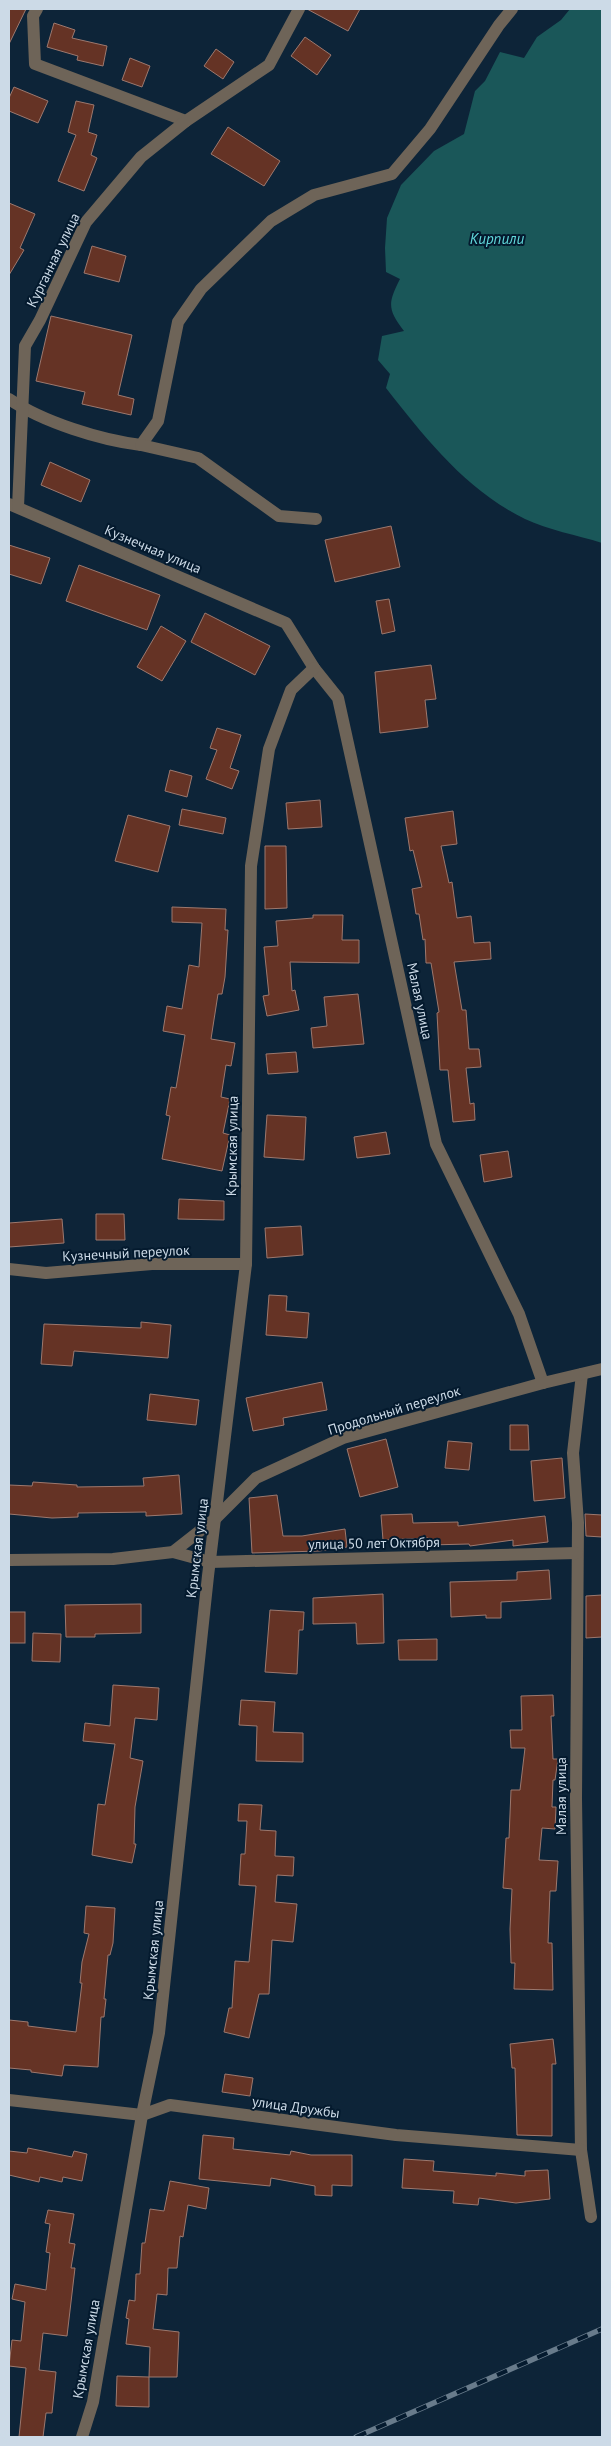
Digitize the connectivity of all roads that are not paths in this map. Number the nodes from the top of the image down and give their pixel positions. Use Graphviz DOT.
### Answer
graph roads {
  1 [pos="36,9"];
  2 [pos="299,9"];
  3 [pos="512,9"];
  4 [pos="186,121"];
  5 [pos="9,399"];
  6 [pos="23,408"];
  7 [pos="141,446"];
  8 [pos="14,505"];
  9 [pos="316,518"];
  10 [pos="286,623"];
  11 [pos="314,668"];
  12 [pos="246,1264"];
  13 [pos="9,1269"];
  14 [pos="602,1369"];
  15 [pos="582,1374"];
  16 [pos="543,1383"];
  17 [pos="215,1519"];
  18 [pos="173,1552"];
  19 [pos="578,1553"];
  20 [pos="9,1560"];
  21 [pos="210,1562"];
  22 [pos="9,2100"];
  23 [pos="142,2115"];
  24 [pos="581,2150"];
  25 [pos="590,2217"];
  26 [pos="82,2437"];
  1 -- 4 [label="street"];
  2 -- 4 [label="street, Курганная улица"];
  3 -- 7 [label="street"];
  4 -- 6 [label="street, Курганная улица"];
  5 -- 6 [label="street"];
  6 -- 7 [label="street"];
  6 -- 8 [label="street, Курганная улица"];
  7 -- 9 [label="street"];
  8 -- 10 [label="street, Кузнечная улица"];
  10 -- 11 [label="street, Малая улица"];
  11 -- 12 [label="street, Крымская улица"];
  11 -- 16 [label="street, Малая улица"];
  12 -- 13 [label="street, Кузнечный переулок"];
  12 -- 17 [label="street, Крымская улица"];
  14 -- 15 [label="street, Продольный переулок"];
  15 -- 16 [label="street, Продольный переулок"];
  15 -- 19 [label="street, Малая улица"];
  16 -- 17 [label="street, Продольный переулок"];
  17 -- 18 [label="street"];
  17 -- 21 [label="street, Крымская улица"];
  18 -- 20 [label="street, улица 50 лет Октября"];
  18 -- 21 [label="street, улица 50 лет Октября"];
  19 -- 21 [label="street, улица 50 лет Октября"];
  19 -- 24 [label="street, Малая улица"];
  21 -- 23 [label="street, Крымская улица"];
  22 -- 23 [label="street, улица Дружбы"];
  23 -- 24 [label="street, улица Дружбы"];
  23 -- 26 [label="street, Крымская улица"];
  24 -- 25 [label="street, Малая улица"];
}
